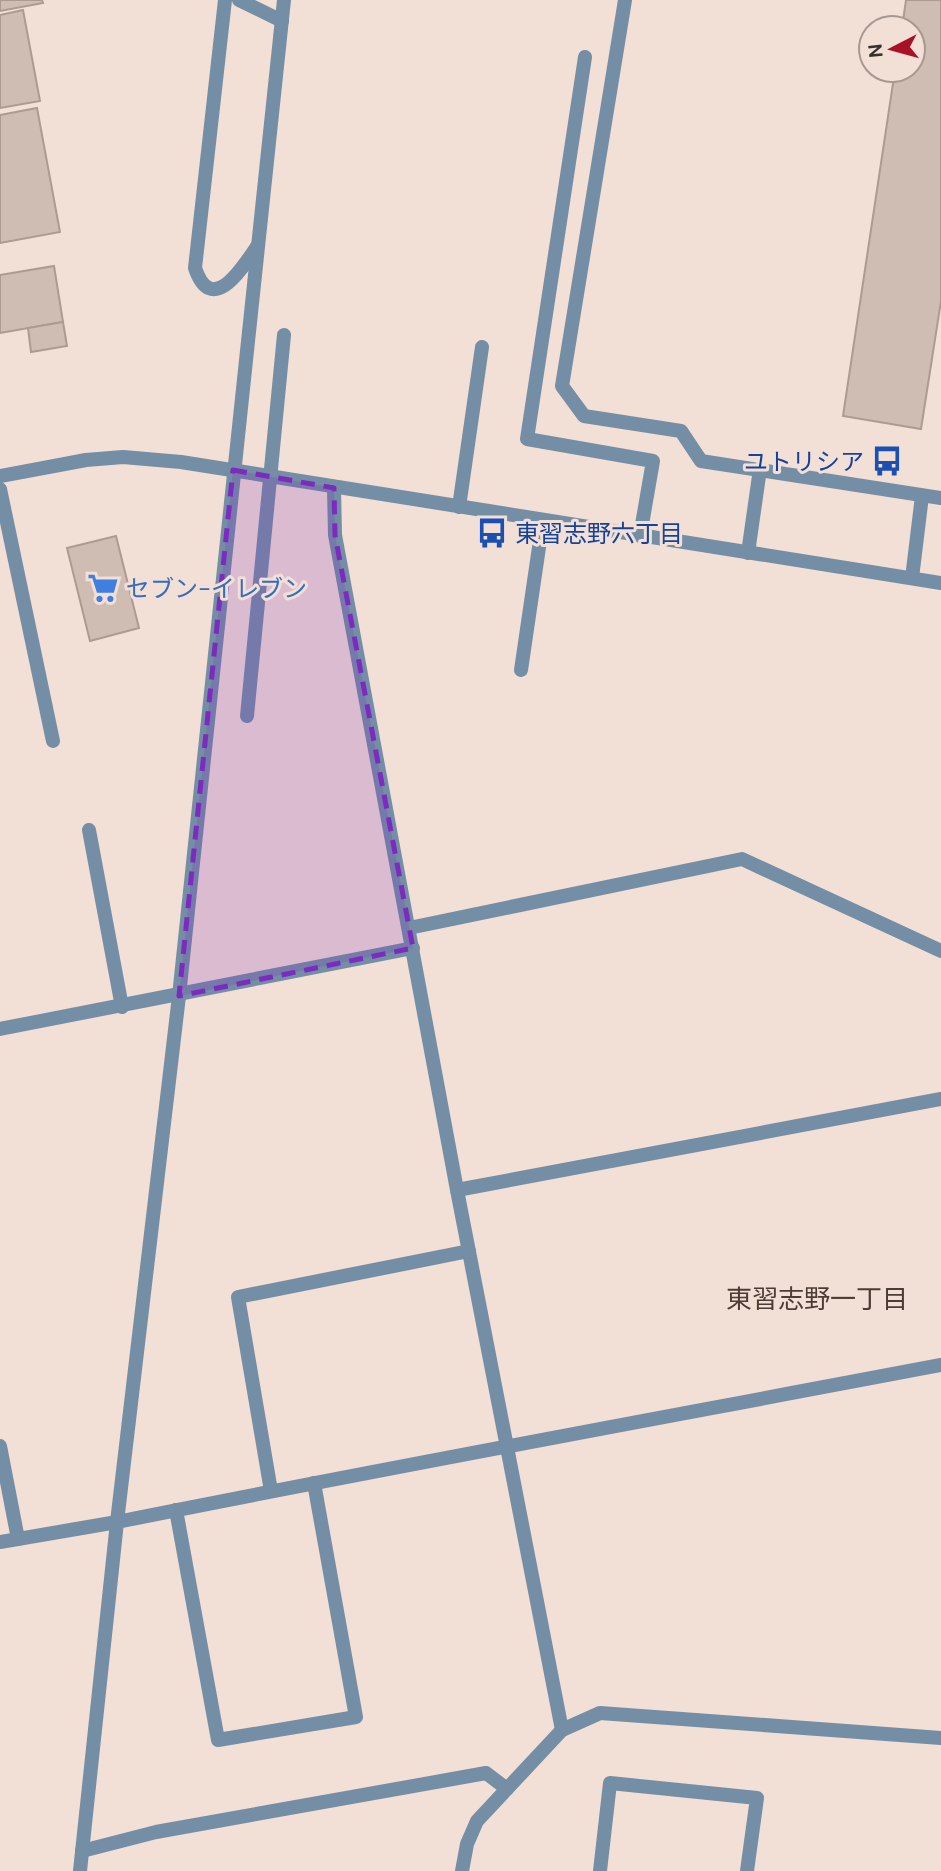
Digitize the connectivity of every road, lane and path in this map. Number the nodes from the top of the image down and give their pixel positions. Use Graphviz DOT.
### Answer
graph roads {
  1 [pos="225,0"];
  2 [pos="239,0"];
  3 [pos="284,0"];
  4 [pos="625,0"];
  5 [pos="282,21"];
  6 [pos="585,57"];
  7 [pos="258,245"];
  8 [pos="284,335"];
  9 [pos="482,347"];
  10 [pos="233,470"];
  11 [pos="760,470"];
  12 [pos="0,476"];
  13 [pos="334,488"];
  14 [pos="0,489"];
  15 [pos="922,496"];
  16 [pos="941,498"];
  17 [pos="459,507"];
  18 [pos="543,520"];
  19 [pos="640,536"];
  20 [pos="748,552"];
  21 [pos="912,578"];
  22 [pos="941,583"];
  23 [pos="521,670"];
  24 [pos="247,716"];
  25 [pos="52,741"];
  26 [pos="89,830"];
  27 [pos="409,928"];
  28 [pos="413,948"];
  29 [pos="941,951"];
  30 [pos="179,996"];
  31 [pos="122,1007"];
  32 [pos="0,1030"];
  33 [pos="941,1099"];
  34 [pos="457,1190"];
  35 [pos="469,1251"];
  36 [pos="941,1365"];
  37 [pos="506,1445"];
  38 [pos="0,1446"];
  39 [pos="314,1483"];
  40 [pos="271,1491"];
  41 [pos="176,1510"];
  42 [pos="117,1522"];
  43 [pos="18,1539"];
  44 [pos="0,1542"];
  45 [pos="562,1730"];
  46 [pos="941,1738"];
  47 [pos="507,1789"];
  48 [pos="82,1851"];
  49 [pos="80,1871"];
  50 [pos="462,1871"];
  51 [pos="600,1871"];
  52 [pos="747,1871"];
  1 -- 7 [label="street"];
  2 -- 5 [label="street"];
  3 -- 5 [label="street"];
  4 -- 11 [label="street"];
  5 -- 7 [label="street"];
  6 -- 19 [label="street"];
  7 -- 10 [label="street"];
  8 -- 24 [label="street"];
  9 -- 17 [label="street"];
  10 -- 12 [label="street"];
  10 -- 13 [label="street"];
  10 -- 30 [label="street"];
  11 -- 15 [label="street"];
  11 -- 20 [label="street"];
  13 -- 17 [label="street"];
  13 -- 27 [label="street"];
  14 -- 25 [label="street"];
  15 -- 16 [label="street"];
  15 -- 21 [label="street"];
  17 -- 18 [label="street"];
  18 -- 19 [label="street"];
  18 -- 23 [label="street"];
  19 -- 20 [label="street"];
  20 -- 21 [label="street"];
  21 -- 22 [label="street"];
  26 -- 31 [label="street"];
  27 -- 28 [label="street"];
  27 -- 29 [label="street"];
  28 -- 30 [label="street"];
  28 -- 34 [label="street"];
  30 -- 31 [label="street"];
  30 -- 42 [label="street"];
  31 -- 32 [label="street"];
  33 -- 34 [label="street"];
  34 -- 35 [label="street"];
  35 -- 37 [label="street"];
  35 -- 40 [label="street"];
  36 -- 37 [label="street"];
  37 -- 39 [label="street"];
  37 -- 45 [label="street"];
  38 -- 43 [label="street"];
  39 -- 40 [label="street"];
  39 -- 41 [label="street"];
  40 -- 41 [label="street"];
  41 -- 42 [label="street"];
  42 -- 43 [label="street"];
  42 -- 48 [label="street"];
  43 -- 44 [label="street"];
  45 -- 46 [label="street"];
  45 -- 47 [label="street"];
  47 -- 48 [label="street"];
  47 -- 50 [label="street"];
  48 -- 49 [label="street"];
  51 -- 52 [label="street"];
}
